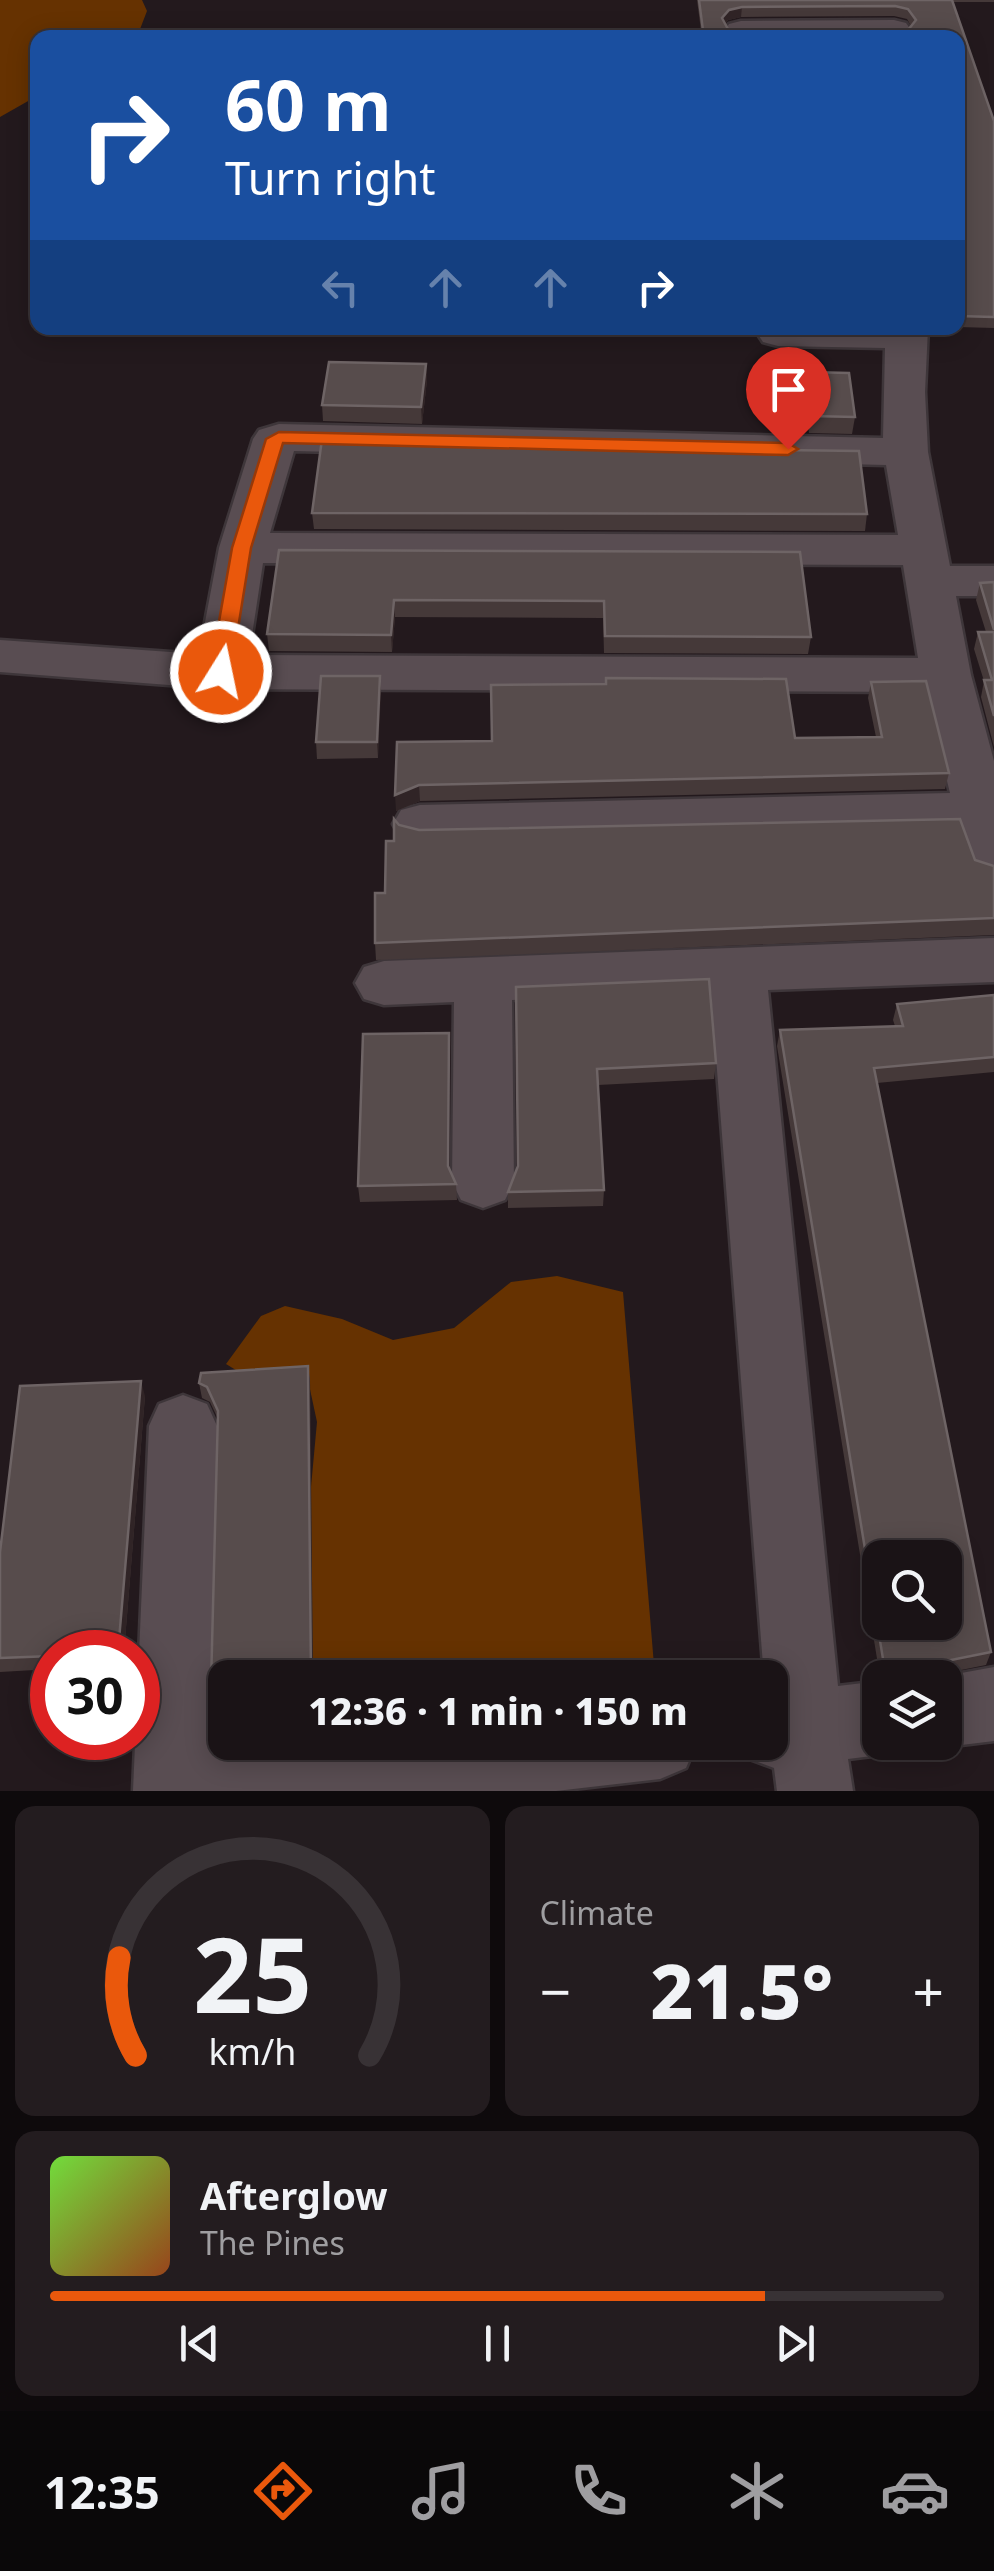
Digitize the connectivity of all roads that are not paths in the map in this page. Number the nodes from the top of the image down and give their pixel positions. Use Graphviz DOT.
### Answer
graph roads {
  1 [pos="892,22"];
  2 [pos="758,30"];
  3 [pos="906,335"];
  4 [pos="906,452"];
  5 [pos="242,548"];
  6 [pos="929,566"];
  7 [pos="994,581"];
  8 [pos="0,656"];
  9 [pos="221,672"];
  10 [pos="946,676"];
  11 [pos="420,824"];
  12 [pos="987,836"];
  13 [pos="994,960"];
  14 [pos="737,968"];
  15 [pos="483,976"];
  16 [pos="384,983"];
  17 [pos="484,1182"];
  18 [pos="183,1426"];
  19 [pos="994,1704"];
  20 [pos="962,1708"];
  21 [pos="862,1725"];
  22 [pos="797,1750"];
  23 [pos="565,1760"];
  24 [pos="480,1776"];
  25 [pos="172,1785"];
  1 -- 2 [label="street"];
  3 -- 4 [label="street"];
  4 -- 5 [label="street"];
  4 -- 6 [label="street"];
  5 -- 6 [label="street"];
  5 -- 9 [label="street"];
  6 -- 7 [label="street"];
  6 -- 10 [label="street"];
  8 -- 9 [label="street"];
  9 -- 10 [label="street"];
  10 -- 12 [label="street"];
  11 -- 12 [label="street"];
  13 -- 14 [label="street"];
  14 -- 15 [label="street"];
  14 -- 22 [label="street"];
  15 -- 16 [label="street"];
  15 -- 17 [label="street"];
  18 -- 25 [label="street"];
  19 -- 20 [label="street"];
  21 -- 22 [label="street"];
  23 -- 24 [label="street"];
  24 -- 25 [label="street"];
}
